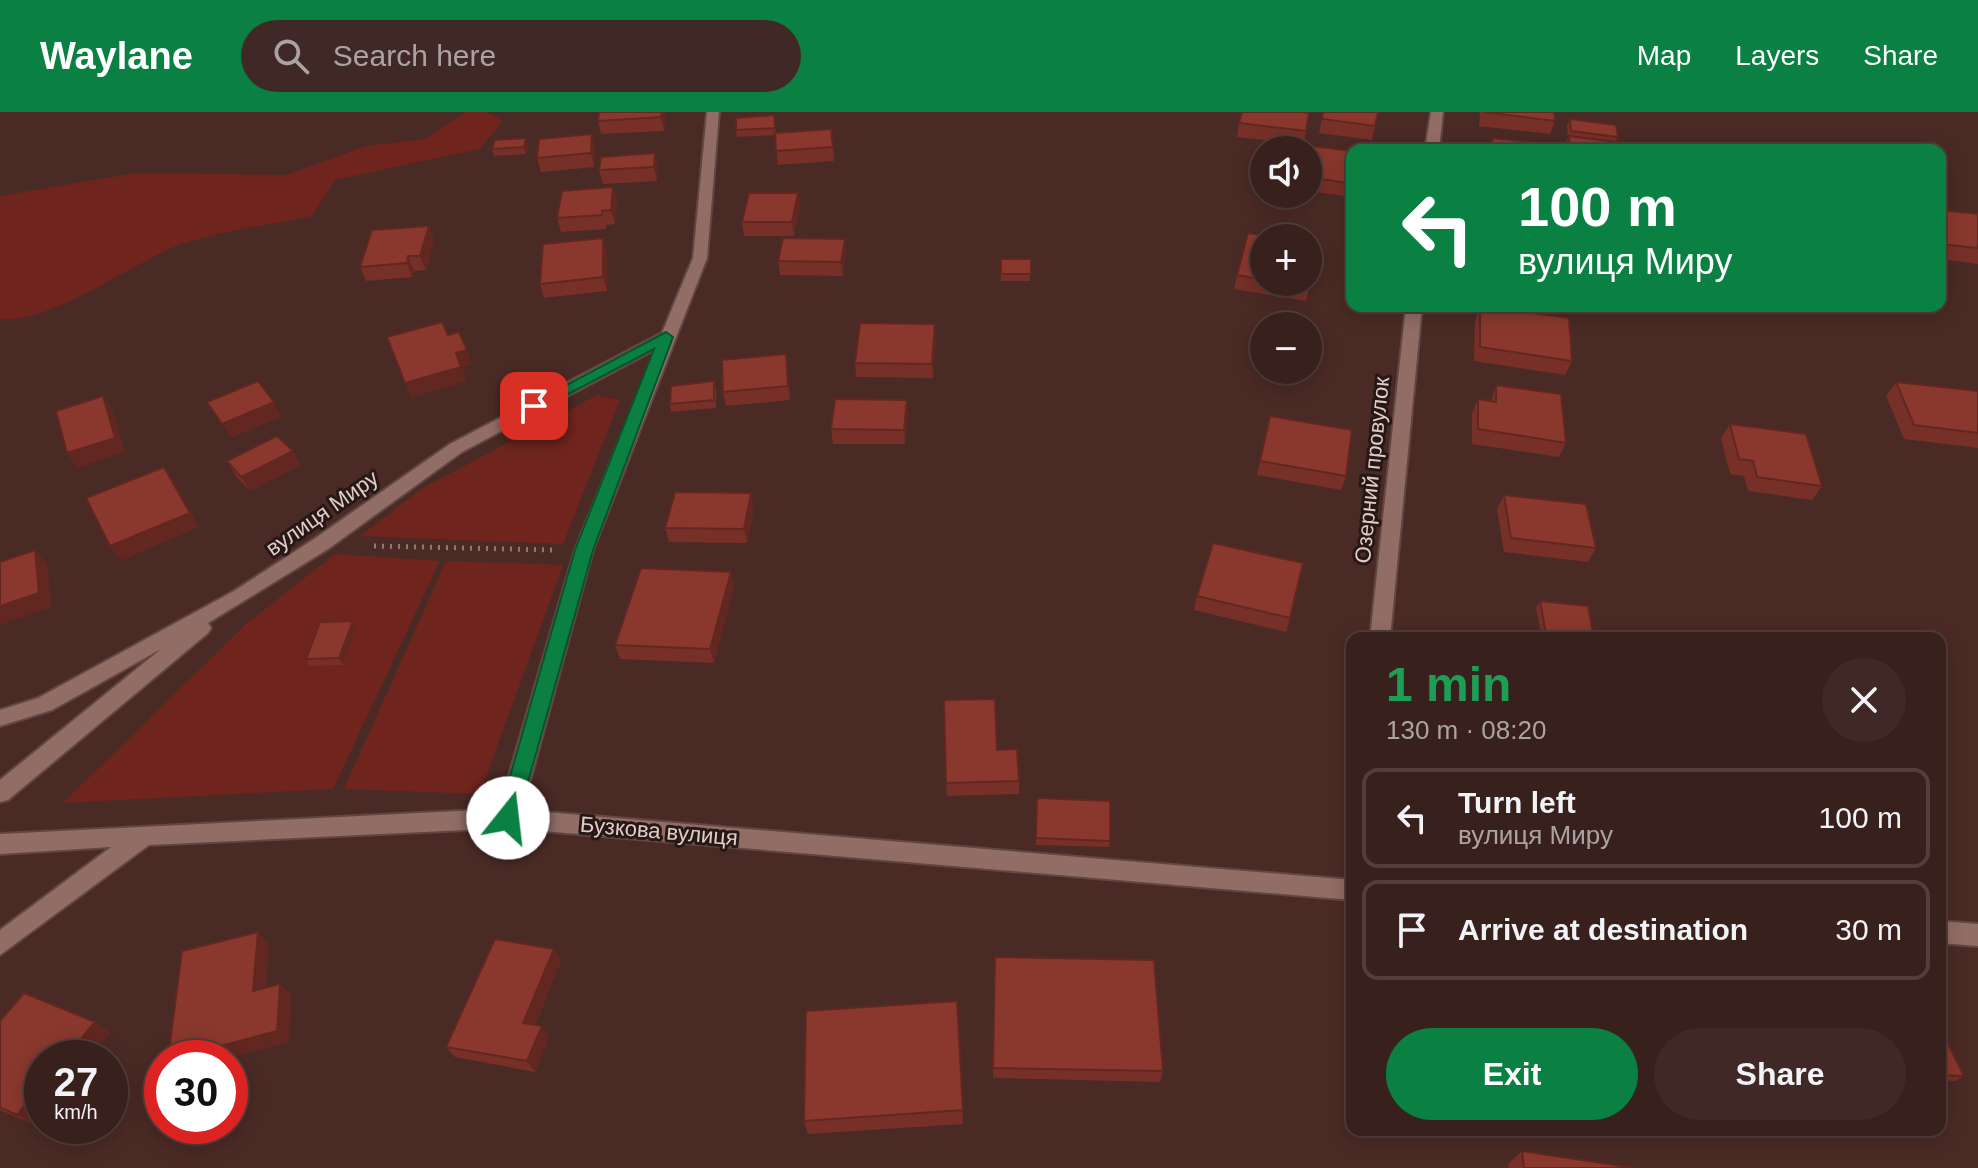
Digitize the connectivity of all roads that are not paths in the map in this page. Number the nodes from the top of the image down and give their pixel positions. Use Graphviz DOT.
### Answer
graph roads {
  1 [pos="713,112"];
  2 [pos="1437,112"];
  3 [pos="1433,144"];
  4 [pos="1413,312"];
  5 [pos="666,337"];
  6 [pos="241,596"];
  7 [pos="1381,632"];
  8 [pos="0,718"];
  9 [pos="0,793"];
  10 [pos="508,818"];
  11 [pos="144,835"];
  12 [pos="0,844"];
  13 [pos="1346,889"];
  14 [pos="1946,932"];
  15 [pos="1978,935"];
  16 [pos="0,944"];
  1 -- 5 [label="street"];
  2 -- 3 [label="street"];
  4 -- 7 [label="street, Озерний провулок"];
  5 -- 6 [label="street, вулиця Миру"];
  5 -- 10 [label="street"];
  6 -- 8 [label="street, вулиця Миру"];
  6 -- 9 [label="street"];
  10 -- 11 [label="street, Бузкова вулиця"];
  10 -- 13 [label="street, Бузкова вулиця"];
  11 -- 12 [label="street, Бузкова вулиця"];
  11 -- 16 [label="street"];
  14 -- 15 [label="street"];
}
